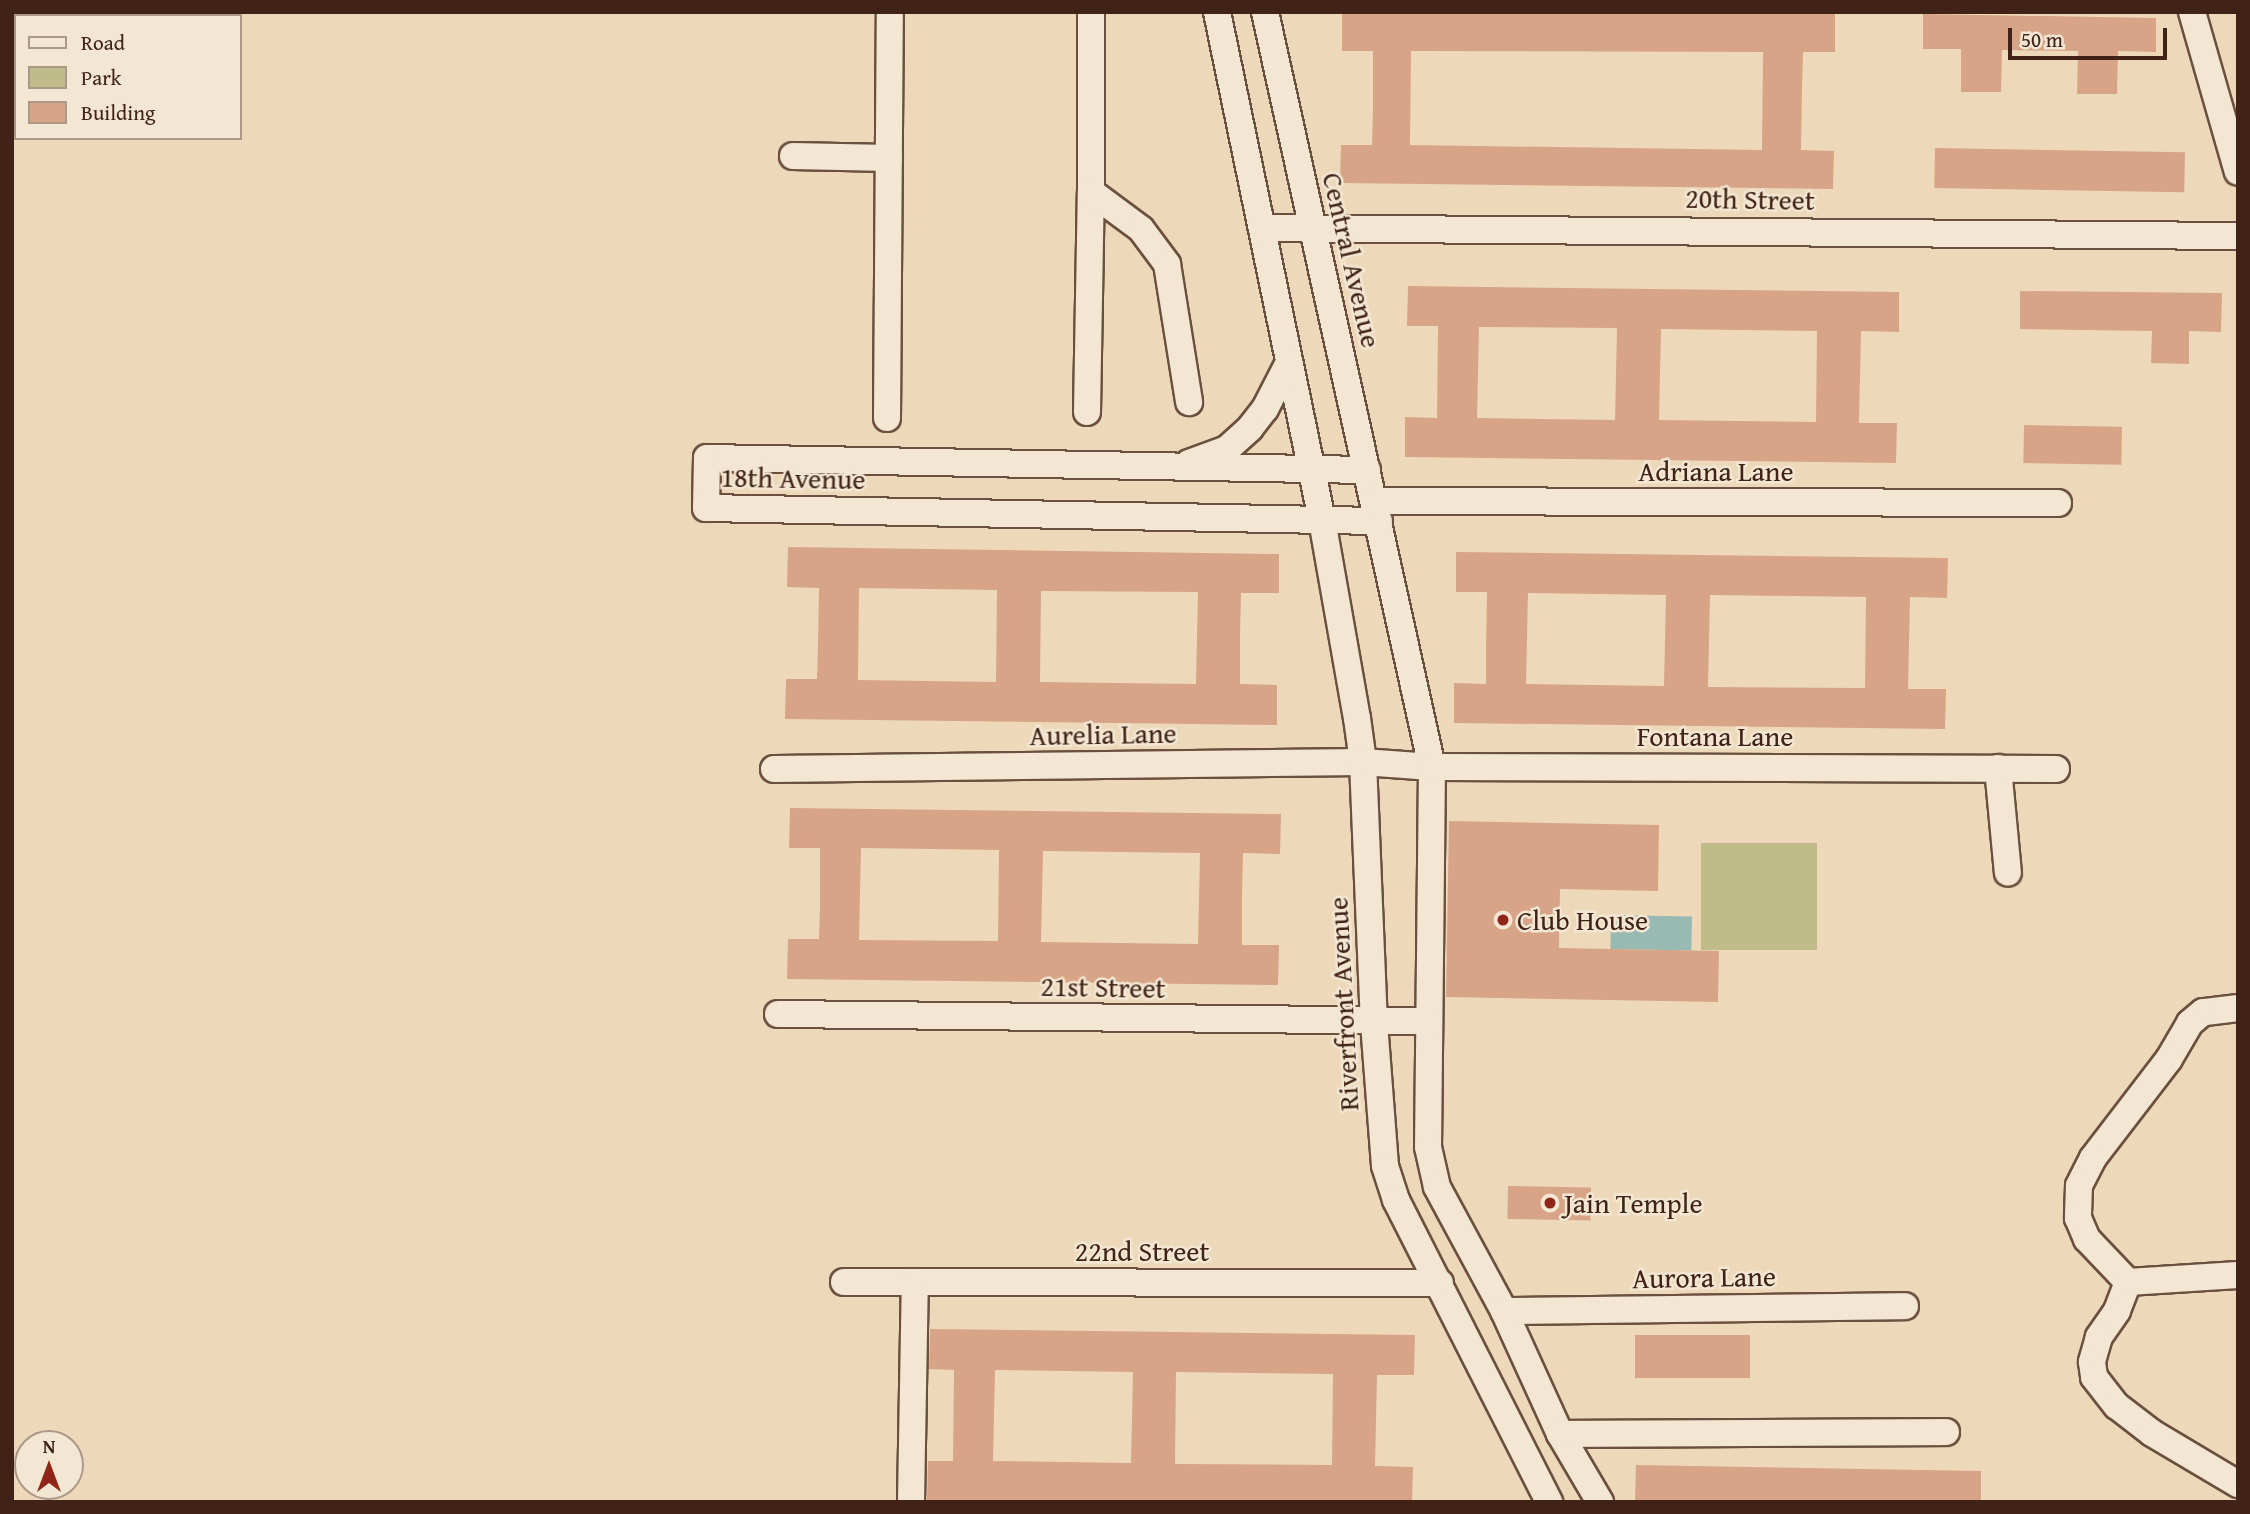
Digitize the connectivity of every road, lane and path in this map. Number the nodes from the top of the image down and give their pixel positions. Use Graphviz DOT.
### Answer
graph roads {
  1 [pos="890,12"];
  2 [pos="1091,12"];
  3 [pos="1217,12"];
  4 [pos="1265,12"];
  5 [pos="2192,12"];
  6 [pos="793,156"];
  7 [pos="889,158"];
  8 [pos="2238,172"];
  9 [pos="1091,192"];
  10 [pos="1313,226"];
  11 [pos="1262,228"];
  12 [pos="2238,236"];
  13 [pos="1289,362"];
  14 [pos="1189,402"];
  15 [pos="1087,412"];
  16 [pos="887,418"];
  17 [pos="1174,468"];
  18 [pos="1309,469"];
  19 [pos="1367,470"];
  20 [pos="2058,503"];
  21 [pos="1377,511"];
  22 [pos="1322,520"];
  23 [pos="1363,762"];
  24 [pos="1432,767"];
  25 [pos="1998,768"];
  26 [pos="774,769"];
  27 [pos="2056,769"];
  28 [pos="2008,873"];
  29 [pos="2238,1008"];
  30 [pos="778,1014"];
  31 [pos="1428,1021"];
  32 [pos="1374,1023"];
  33 [pos="2238,1275"];
  34 [pos="2128,1282"];
  35 [pos="844,1283"];
  36 [pos="915,1283"];
  37 [pos="1440,1283"];
  38 [pos="1905,1306"];
  39 [pos="1504,1311"];
  40 [pos="1946,1432"];
  41 [pos="1560,1434"];
  42 [pos="2238,1484"];
  43 [pos="911,1502"];
  44 [pos="1549,1502"];
  45 [pos="1600,1502"];
  1 -- 7 [label="street"];
  2 -- 9 [label="street"];
  3 -- 11 [label="street"];
  4 -- 10 [label="street, Central Avenue"];
  5 -- 8 [label="street"];
  6 -- 7 [label="street"];
  7 -- 16 [label="street"];
  9 -- 14 [label="street"];
  9 -- 15 [label="street"];
  10 -- 11 [label="street, 20th Street"];
  10 -- 12 [label="street, 20th Street"];
  10 -- 19 [label="street, Central Avenue"];
  11 -- 13 [label="street"];
  13 -- 17 [label="street"];
  13 -- 18 [label="street"];
  17 -- 18 [label="street, 18th Avenue"];
  17 -- 22 [label="street, 18th Avenue"];
  18 -- 19 [label="street, 18th Avenue"];
  18 -- 22 [label="street, Riverfront Avenue"];
  19 -- 21 [label="street, Central Avenue"];
  20 -- 21 [label="street, Adriana Lane"];
  21 -- 22 [label="street, 18th Avenue"];
  21 -- 24 [label="street"];
  22 -- 23 [label="street, Riverfront Avenue"];
  23 -- 24 [label="street, Aurelia Lane"];
  23 -- 26 [label="street, Aurelia Lane"];
  23 -- 32 [label="street, Riverfront Avenue"];
  24 -- 25 [label="street, Fontana Lane"];
  24 -- 31 [label="street"];
  25 -- 27 [label="street, Fontana Lane"];
  25 -- 28 [label="street"];
  29 -- 34 [label="street"];
  30 -- 32 [label="street, 21st Street"];
  31 -- 32 [label="street, 21st Street"];
  31 -- 39 [label="street"];
  32 -- 37 [label="street, Riverfront Avenue"];
  33 -- 34 [label="street"];
  34 -- 42 [label="street"];
  35 -- 36 [label="street, 22nd Street"];
  36 -- 37 [label="street, 22nd Street"];
  36 -- 43 [label="street"];
  37 -- 44 [label="street, Riverfront Avenue"];
  38 -- 39 [label="street, Aurora Lane"];
  39 -- 41 [label="street"];
  40 -- 41 [label="street"];
  41 -- 45 [label="street"];
}
